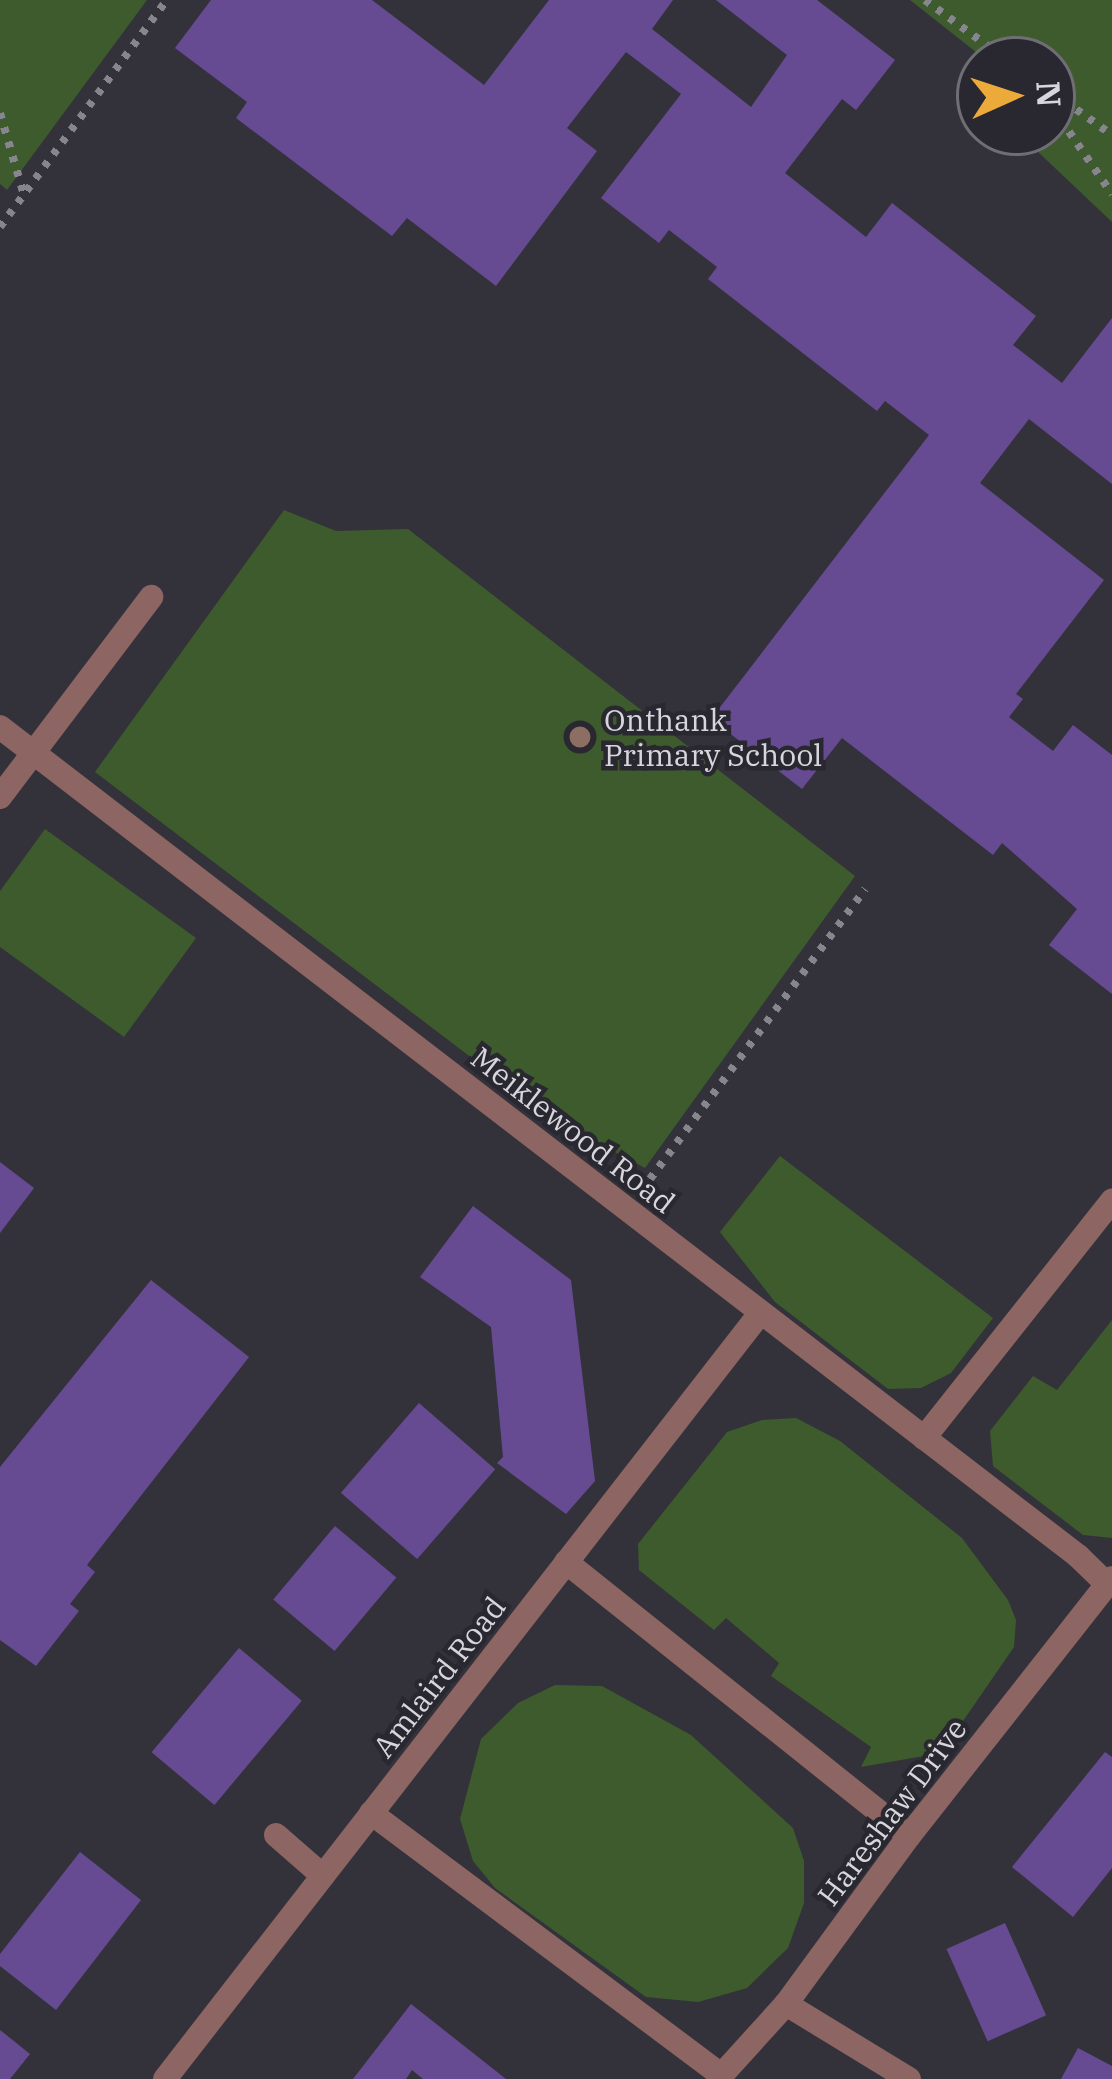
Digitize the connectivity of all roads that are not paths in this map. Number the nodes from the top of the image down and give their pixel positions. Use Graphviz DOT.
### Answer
graph roads {
  1 [pos="151,598"];
  2 [pos="0,727"];
  3 [pos="34,752"];
  4 [pos="0,797"];
  5 [pos="1112,1201"];
  6 [pos="761,1312"];
  7 [pos="924,1438"];
  8 [pos="566,1562"];
  9 [pos="1110,1581"];
  10 [pos="371,1814"];
  11 [pos="276,1835"];
  12 [pos="909,1836"];
  13 [pos="322,1876"];
  14 [pos="786,2004"];
  15 [pos="719,2077"];
  16 [pos="165,2079"];
  17 [pos="908,2079"];
  1 -- 3 [label="street"];
  2 -- 3 [label="street, Meiklewood Road"];
  3 -- 4 [label="street"];
  3 -- 6 [label="street, Meiklewood Road"];
  5 -- 7 [label="street"];
  6 -- 7 [label="street, Meiklewood Road"];
  6 -- 8 [label="street, Amlaird Road"];
  7 -- 9 [label="street, Meiklewood Road"];
  8 -- 10 [label="street, Amlaird Road"];
  8 -- 12 [label="street"];
  9 -- 12 [label="street, Hareshaw Drive"];
  10 -- 13 [label="street, Amlaird Road"];
  10 -- 15 [label="street"];
  11 -- 13 [label="street"];
  12 -- 14 [label="street, Hareshaw Drive"];
  13 -- 16 [label="street, Amlaird Road"];
  14 -- 15 [label="street, Hareshaw Drive"];
  14 -- 17 [label="street"];
}
